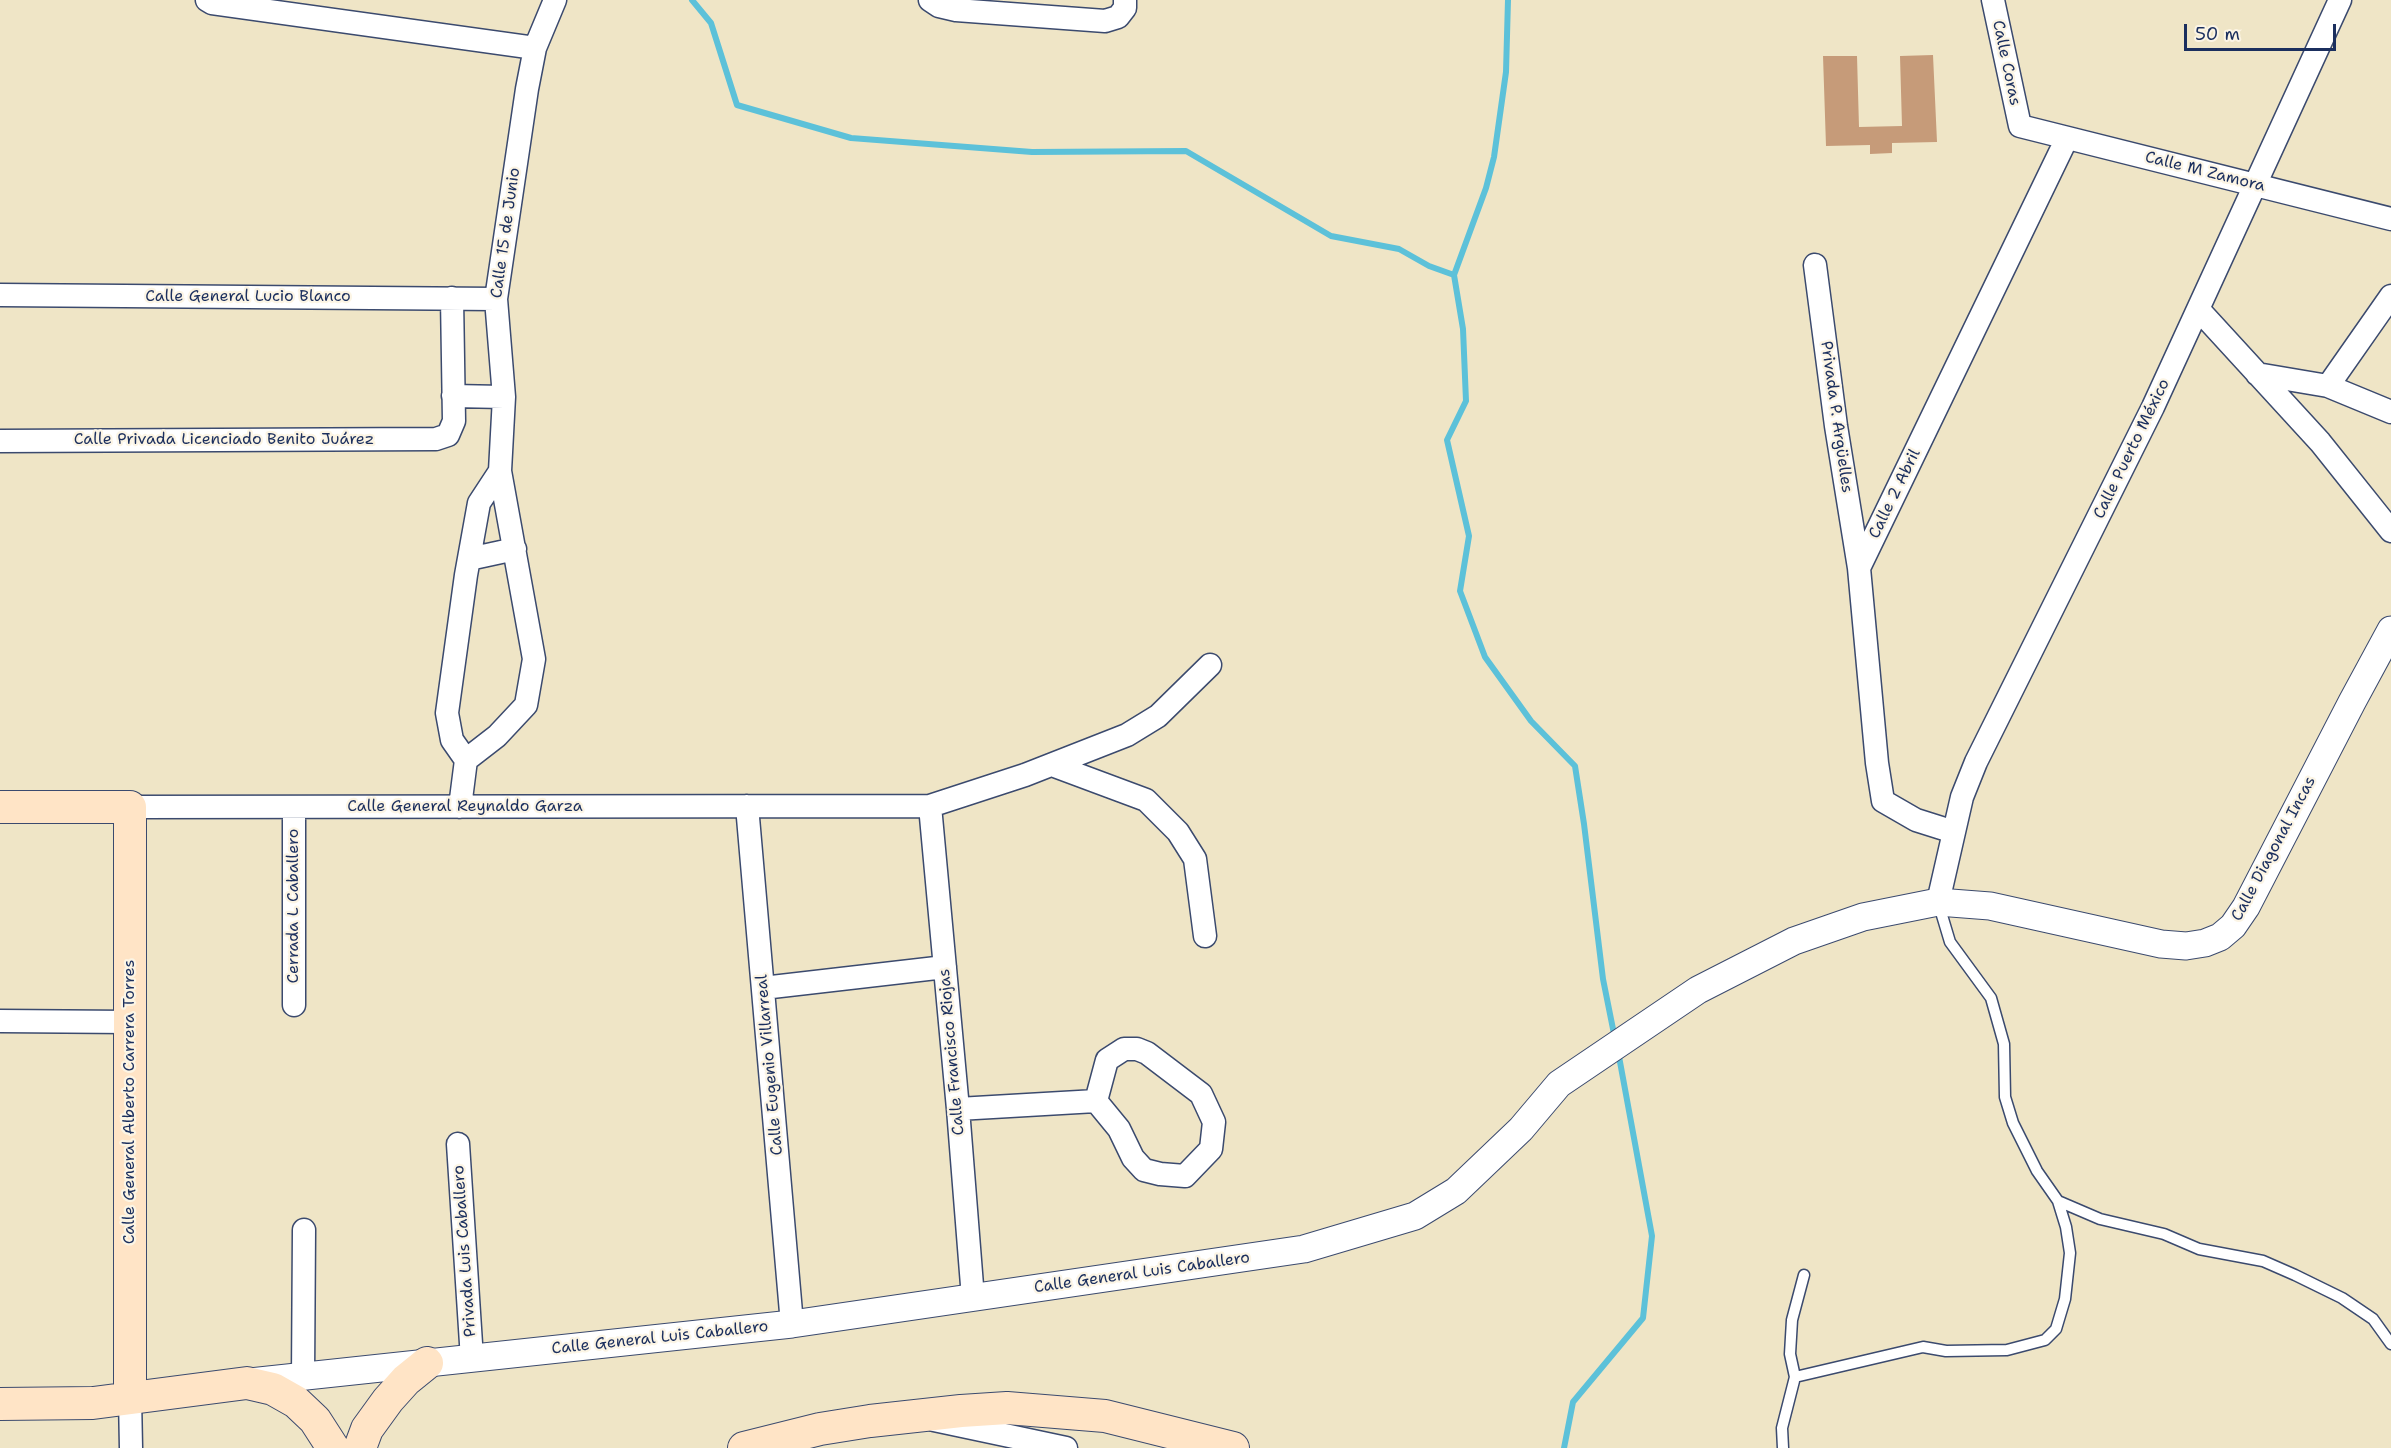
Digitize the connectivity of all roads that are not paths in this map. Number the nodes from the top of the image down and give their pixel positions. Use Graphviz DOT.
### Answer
graph roads {
  1 [pos="207,0"];
  2 [pos="555,0"];
  3 [pos="930,0"];
  4 [pos="1993,0"];
  5 [pos="2340,0"];
  6 [pos="1121,9"];
  7 [pos="535,48"];
  8 [pos="2020,126"];
  9 [pos="2067,138"];
  10 [pos="2257,185"];
  11 [pos="2391,219"];
  12 [pos="1815,265"];
  13 [pos="0,295"];
  14 [pos="2391,296"];
  15 [pos="452,298"];
  16 [pos="496,299"];
  17 [pos="2199,310"];
  18 [pos="2257,374"];
  19 [pos="2328,386"];
  20 [pos="453,396"];
  21 [pos="504,397"];
  22 [pos="2391,412"];
  23 [pos="0,441"];
  24 [pos="500,471"];
  25 [pos="2391,531"];
  26 [pos="515,549"];
  27 [pos="469,559"];
  28 [pos="1859,568"];
  29 [pos="2391,630"];
  30 [pos="1210,665"];
  31 [pos="465,759"];
  32 [pos="1052,765"];
  33 [pos="747,806"];
  34 [pos="0,807"];
  35 [pos="130,807"];
  36 [pos="294,807"];
  37 [pos="460,807"];
  38 [pos="930,807"];
  39 [pos="1954,832"];
  40 [pos="1938,902"];
  41 [pos="1205,936"];
  42 [pos="945,967"];
  43 [pos="763,988"];
  44 [pos="294,1005"];
  45 [pos="0,1021"];
  46 [pos="130,1022"];
  47 [pos="1096,1101"];
  48 [pos="958,1109"];
  49 [pos="458,1144"];
  50 [pos="2058,1201"];
  51 [pos="304,1230"];
  52 [pos="1804,1275"];
  53 [pos="973,1298"];
  54 [pos="792,1324"];
  55 [pos="2391,1344"];
  56 [pos="472,1359"];
  57 [pos="427,1363"];
  58 [pos="303,1377"];
  59 [pos="1795,1377"];
  60 [pos="247,1383"];
  61 [pos="130,1397"];
  62 [pos="0,1404"];
  63 [pos="912,1416"];
  64 [pos="761,1446"];
  65 [pos="131,1448"];
  66 [pos="333,1448"];
  67 [pos="360,1448"];
  68 [pos="1066,1448"];
  69 [pos="1233,1448"];
  70 [pos="1783,1448"];
  1 -- 7 [label="street"];
  2 -- 7 [label="street, Calle 15 de Junio"];
  3 -- 6 [label="street"];
  4 -- 8 [label="street, Calle Coras"];
  5 -- 10 [label="street, Calle Puerto México"];
  7 -- 16 [label="street, Calle 15 de Junio"];
  8 -- 9 [label="street, Calle M Zamora"];
  9 -- 10 [label="street, Calle M Zamora"];
  9 -- 28 [label="street, Calle 2 Abril"];
  10 -- 11 [label="street, Calle M Zamora"];
  10 -- 17 [label="street, Calle Puerto México"];
  12 -- 28 [label="street, Privada P. Argüelles"];
  13 -- 15 [label="street, Calle General Lucio Blanco"];
  14 -- 19 [label="street"];
  15 -- 16 [label="street, Calle General Lucio Blanco"];
  15 -- 20 [label="street"];
  16 -- 21 [label="street, Calle 15 de Junio"];
  17 -- 18 [label="street"];
  17 -- 39 [label="street, Calle Puerto México"];
  18 -- 19 [label="street"];
  18 -- 25 [label="street"];
  19 -- 22 [label="street"];
  20 -- 21 [label="street"];
  20 -- 23 [label="street, Calle Privada Licenciado Benito Juárez"];
  21 -- 24 [label="street, Calle 15 de Junio"];
  24 -- 26 [label="street, Calle 15 de Junio"];
  24 -- 27 [label="street, Calle 15 de Junio"];
  26 -- 27 [label="street"];
  26 -- 31 [label="street, Calle 15 de Junio"];
  27 -- 31 [label="street, Calle 15 de Junio"];
  28 -- 39 [label="street"];
  29 -- 40 [label="street, Calle Diagonal Incas"];
  30 -- 32 [label="street, Calle General Reynaldo Garza"];
  31 -- 37 [label="street"];
  32 -- 38 [label="street, Calle General Reynaldo Garza"];
  32 -- 41 [label="street"];
  33 -- 37 [label="street, Calle General Reynaldo Garza"];
  33 -- 38 [label="street, Calle General Reynaldo Garza"];
  33 -- 43 [label="street, Calle Eugenio Villarreal"];
  34 -- 35 [label="main road, Calle General Reynaldo Garza"];
  35 -- 36 [label="street, Calle General Reynaldo Garza"];
  35 -- 46 [label="main road, Calle General Alberto Carrera Torres"];
  36 -- 37 [label="street, Calle General Reynaldo Garza"];
  36 -- 44 [label="street, Cerrada L Caballero"];
  38 -- 42 [label="street, Calle Francisco Riojas"];
  39 -- 40 [label="street, Calle Puerto México"];
  40 -- 50 [label="lane"];
  40 -- 53 [label="street, Calle General Luis Caballero"];
  42 -- 43 [label="street"];
  42 -- 48 [label="street, Calle Francisco Riojas"];
  43 -- 54 [label="street, Calle Eugenio Villarreal"];
  45 -- 46 [label="street"];
  46 -- 61 [label="main road, Calle General Alberto Carrera Torres"];
  47 -- 47 [label="street"];
  47 -- 48 [label="street"];
  48 -- 53 [label="street, Calle Francisco Riojas"];
  49 -- 56 [label="street, Privada Luis Caballero"];
  50 -- 55 [label="lane"];
  50 -- 59 [label="lane"];
  51 -- 58 [label="street"];
  52 -- 59 [label="lane"];
  53 -- 54 [label="street, Calle General Luis Caballero"];
  54 -- 56 [label="street, Calle General Luis Caballero"];
  56 -- 57 [label="street, Calle General Luis Caballero"];
  57 -- 58 [label="street, Calle General Luis Caballero"];
  57 -- 67 [label="main road"];
  58 -- 60 [label="street, Calle General Luis Caballero"];
  59 -- 70 [label="lane"];
  60 -- 61 [label="main road"];
  60 -- 66 [label="main road"];
  61 -- 62 [label="main road"];
  61 -- 65 [label="street"];
  63 -- 64 [label="main road"];
  63 -- 68 [label="street"];
  63 -- 69 [label="main road"];
}
